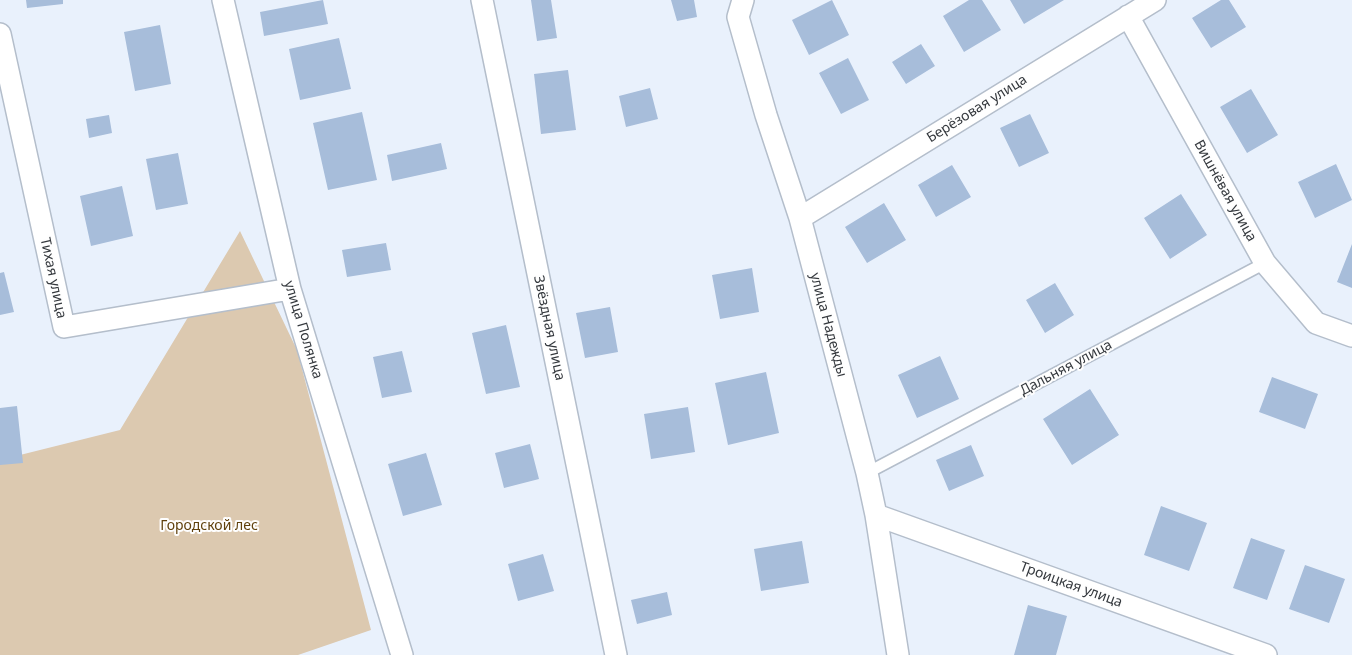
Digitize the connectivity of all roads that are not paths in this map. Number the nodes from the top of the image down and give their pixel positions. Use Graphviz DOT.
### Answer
graph roads {
  1 [pos="223,0"];
  2 [pos="482,0"];
  3 [pos="743,0"];
  4 [pos="1155,0"];
  5 [pos="1128,16"];
  6 [pos="0,34"];
  7 [pos="800,218"];
  8 [pos="1265,263"];
  9 [pos="290,289"];
  10 [pos="1352,336"];
  11 [pos="867,473"];
  12 [pos="876,515"];
  13 [pos="402,655"];
  14 [pos="616,655"];
  15 [pos="898,655"];
  16 [pos="1266,655"];
  1 -- 9 [label="street, улица Полянка"];
  2 -- 14 [label="street, Звёздная улица"];
  3 -- 7 [label="street, улица Надежды"];
  4 -- 5 [label="street, Берёзовая улица"];
  5 -- 7 [label="street, Берёзовая улица"];
  5 -- 8 [label="street, Вишнёвая улица"];
  6 -- 9 [label="street, Тихая улица"];
  7 -- 11 [label="street, улица Надежды"];
  8 -- 10 [label="street, Вишнёвая улица"];
  8 -- 11 [label="lane, Дальняя улица"];
  9 -- 13 [label="street, улица Полянка"];
  11 -- 12 [label="street, улица Надежды"];
  12 -- 15 [label="street, улица Надежды"];
  12 -- 16 [label="street, Троицкая улица"];
}
